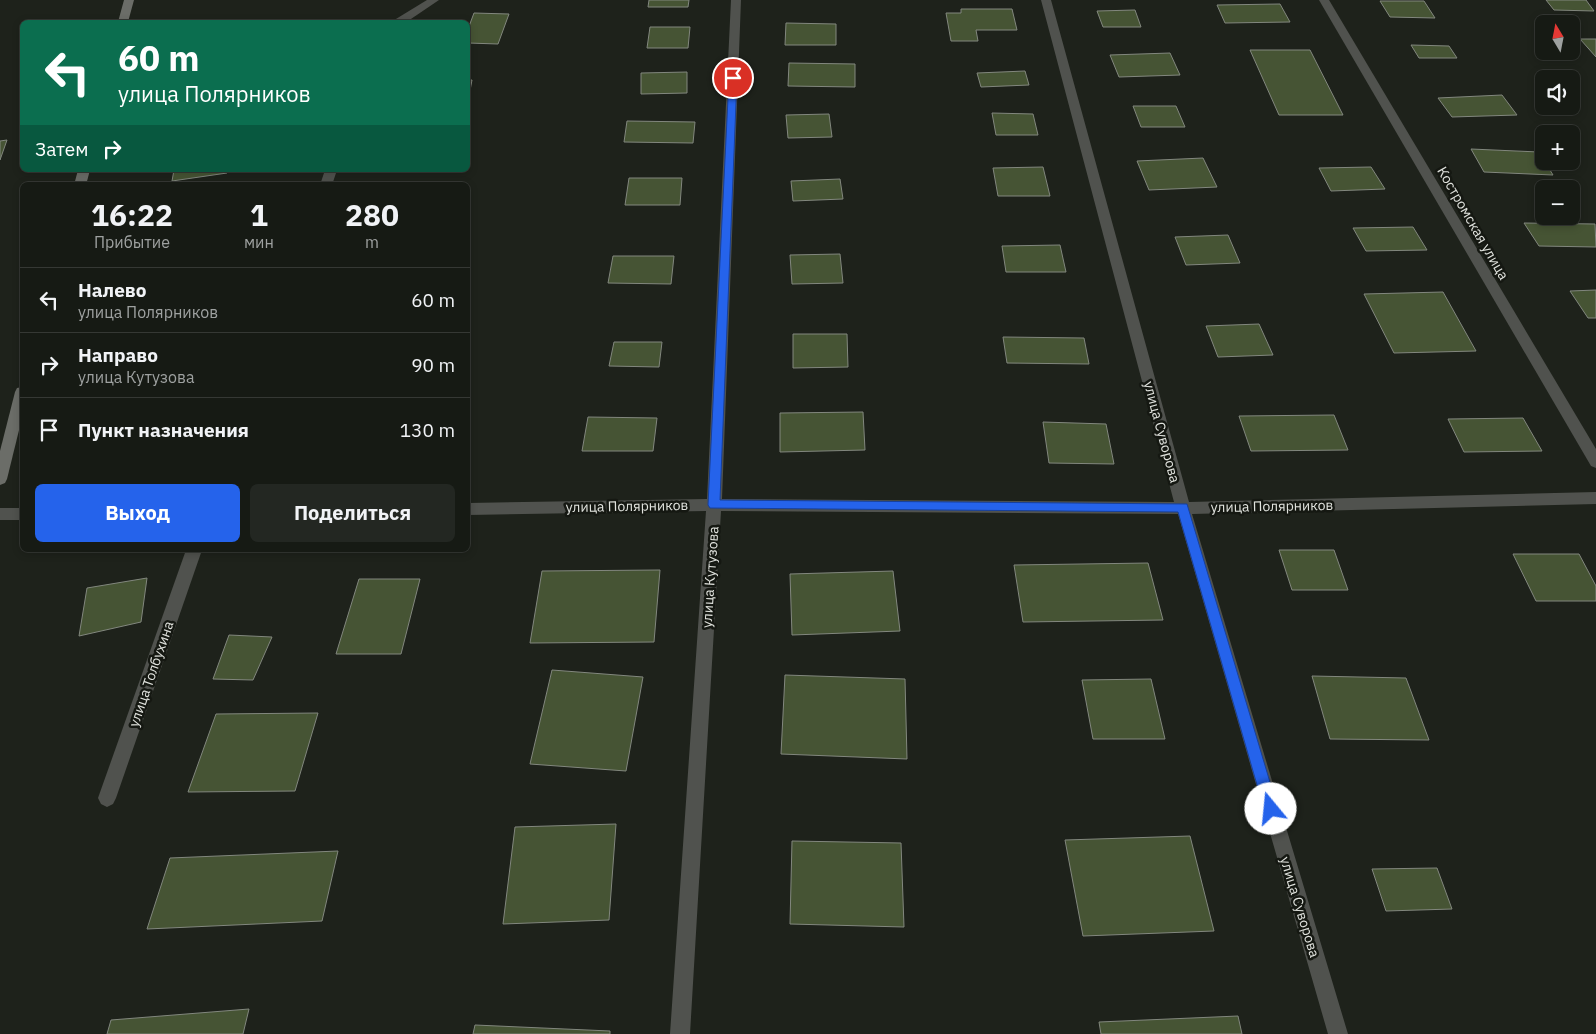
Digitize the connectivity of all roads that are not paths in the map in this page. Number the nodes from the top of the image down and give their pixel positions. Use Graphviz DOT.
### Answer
graph roads {
  1 [pos="129,0"];
  2 [pos="434,0"];
  3 [pos="736,0"];
  4 [pos="1046,0"];
  5 [pos="1324,0"];
  6 [pos="124,20"];
  7 [pos="402,20"];
  8 [pos="20,400"];
  9 [pos="1596,462"];
  10 [pos="0,480"];
  11 [pos="1596,498"];
  12 [pos="714,505"];
  13 [pos="1183,508"];
  14 [pos="470,509"];
  15 [pos="0,514"];
  16 [pos="20,514"];
  17 [pos="193,552"];
  18 [pos="107,798"];
  19 [pos="680,1034"];
  20 [pos="1338,1034"];
  1 -- 6 [label="street"];
  2 -- 7 [label="street"];
  3 -- 12 [label="street, улица Кутузова"];
  4 -- 13 [label="street, улица Суворова"];
  5 -- 9 [label="street, Костромская улица"];
  8 -- 10 [label="street"];
  11 -- 13 [label="street, улица Полярников"];
  12 -- 13 [label="street, улица Полярников"];
  12 -- 14 [label="street, улица Полярников"];
  12 -- 19 [label="street, улица Кутузова"];
  13 -- 20 [label="street, улица Суворова"];
  15 -- 16 [label="street"];
  17 -- 18 [label="street, улица Толбухина"];
}
